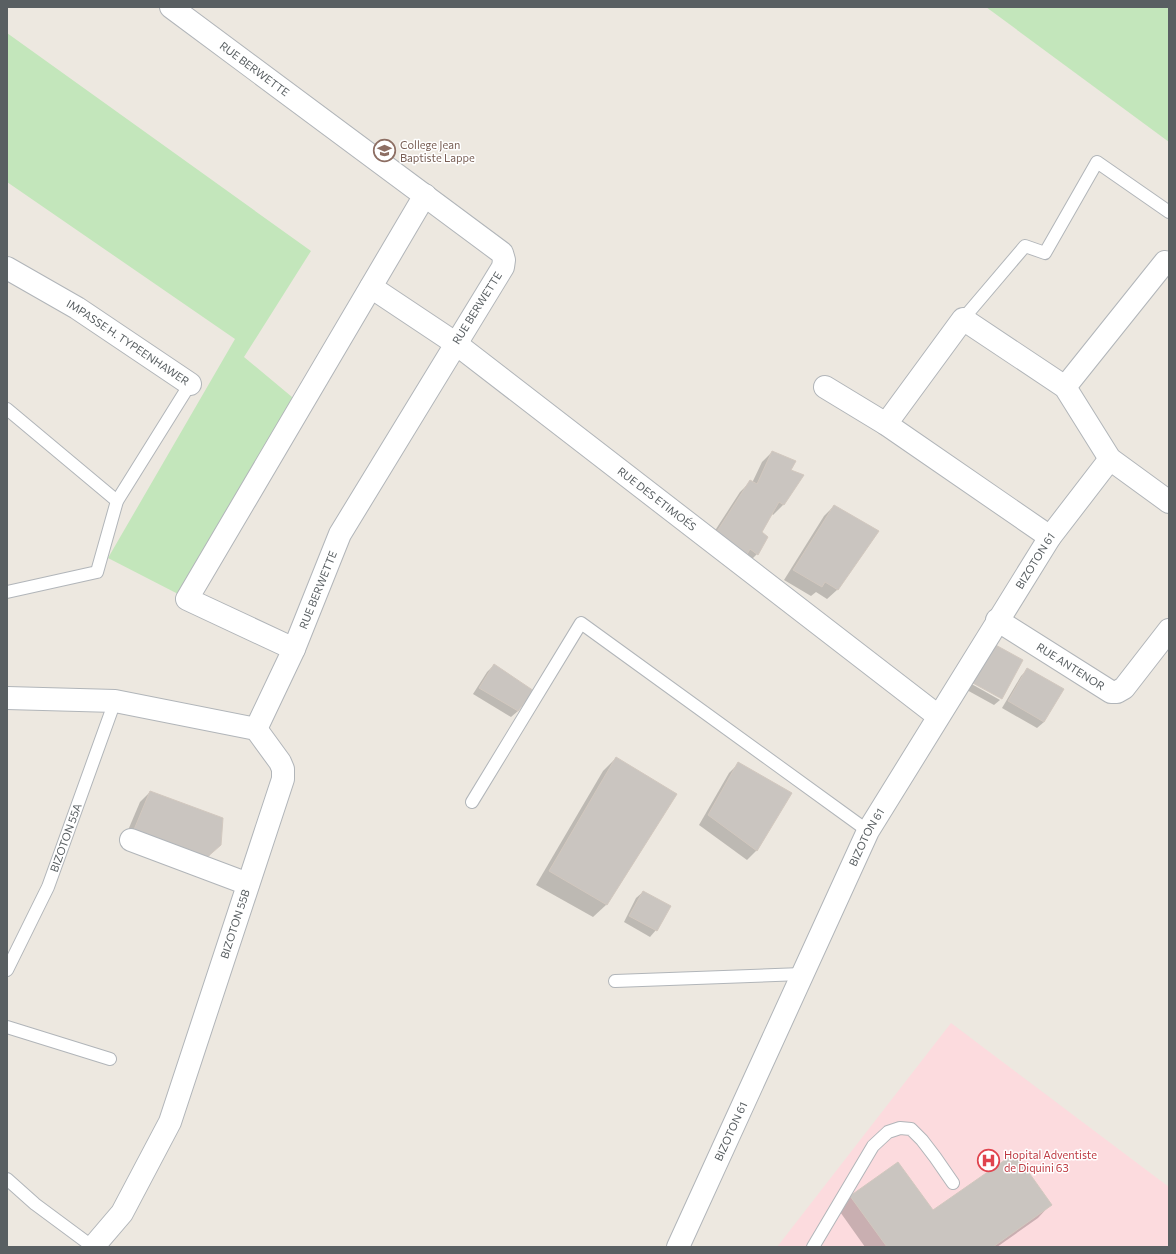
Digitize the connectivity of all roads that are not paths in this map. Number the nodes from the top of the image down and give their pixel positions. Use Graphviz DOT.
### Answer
graph roads {
  1 [pos="171,7"];
  2 [pos="425,195"];
  3 [pos="1169,212"];
  4 [pos="1165,262"];
  5 [pos="7,268"];
  6 [pos="371,287"];
  7 [pos="963,319"];
  8 [pos="455,344"];
  9 [pos="190,384"];
  10 [pos="825,387"];
  11 [pos="1065,387"];
  12 [pos="7,409"];
  13 [pos="886,424"];
  14 [pos="1110,459"];
  15 [pos="116,502"];
  16 [pos="1169,502"];
  17 [pos="1050,537"];
  18 [pos="7,592"];
  19 [pos="997,620"];
  20 [pos="1169,630"];
  21 [pos="294,649"];
  22 [pos="7,698"];
  23 [pos="115,701"];
  24 [pos="938,716"];
  25 [pos="256,728"];
  26 [pos="472,802"];
  27 [pos="868,831"];
  28 [pos="131,840"];
  29 [pos="248,884"];
  30 [pos="7,970"];
  31 [pos="802,974"];
  32 [pos="615,981"];
  33 [pos="7,1027"];
  34 [pos="110,1059"];
  35 [pos="7,1179"];
  36 [pos="953,1183"];
  37 [pos="93,1247"];
  38 [pos="678,1247"];
  39 [pos="813,1247"];
  1 -- 2 [label="street, RUE BERWETTE"];
  2 -- 6 [label="street"];
  2 -- 8 [label="street, RUE BERWETTE"];
  3 -- 7 [label="lane"];
  4 -- 11 [label="street"];
  5 -- 9 [label="street, IMPASSE H. TYPEENHAWER"];
  6 -- 8 [label="street, RUE DES ETIMOÉS"];
  6 -- 21 [label="street"];
  7 -- 11 [label="street"];
  7 -- 13 [label="street"];
  8 -- 21 [label="street, RUE BERWETTE"];
  8 -- 24 [label="street, RUE DES ETIMOÉS"];
  9 -- 15 [label="lane, IMPASSE H. TYPEENHAWER"];
  10 -- 13 [label="street"];
  11 -- 14 [label="street"];
  12 -- 15 [label="lane"];
  13 -- 17 [label="street"];
  14 -- 16 [label="street"];
  14 -- 17 [label="street, BIZOTON 61"];
  15 -- 18 [label="lane, IMPASSE H. TYPEENHAWER"];
  17 -- 19 [label="street, BIZOTON 61"];
  19 -- 20 [label="street, RUE ANTENOR"];
  19 -- 24 [label="street, BIZOTON 61"];
  21 -- 25 [label="street, RUE BERWETTE"];
  22 -- 23 [label="street"];
  23 -- 25 [label="street"];
  23 -- 30 [label="lane, BIZOTON 55A"];
  24 -- 27 [label="street, BIZOTON 61"];
  25 -- 29 [label="street, BIZOTON 55B"];
  26 -- 27 [label="lane"];
  27 -- 31 [label="street, BIZOTON 61"];
  28 -- 29 [label="street"];
  29 -- 37 [label="street, BIZOTON 55B"];
  31 -- 32 [label="lane"];
  31 -- 38 [label="street, BIZOTON 61"];
  33 -- 34 [label="lane"];
  35 -- 37 [label="lane"];
  36 -- 39 [label="lane"];
}
